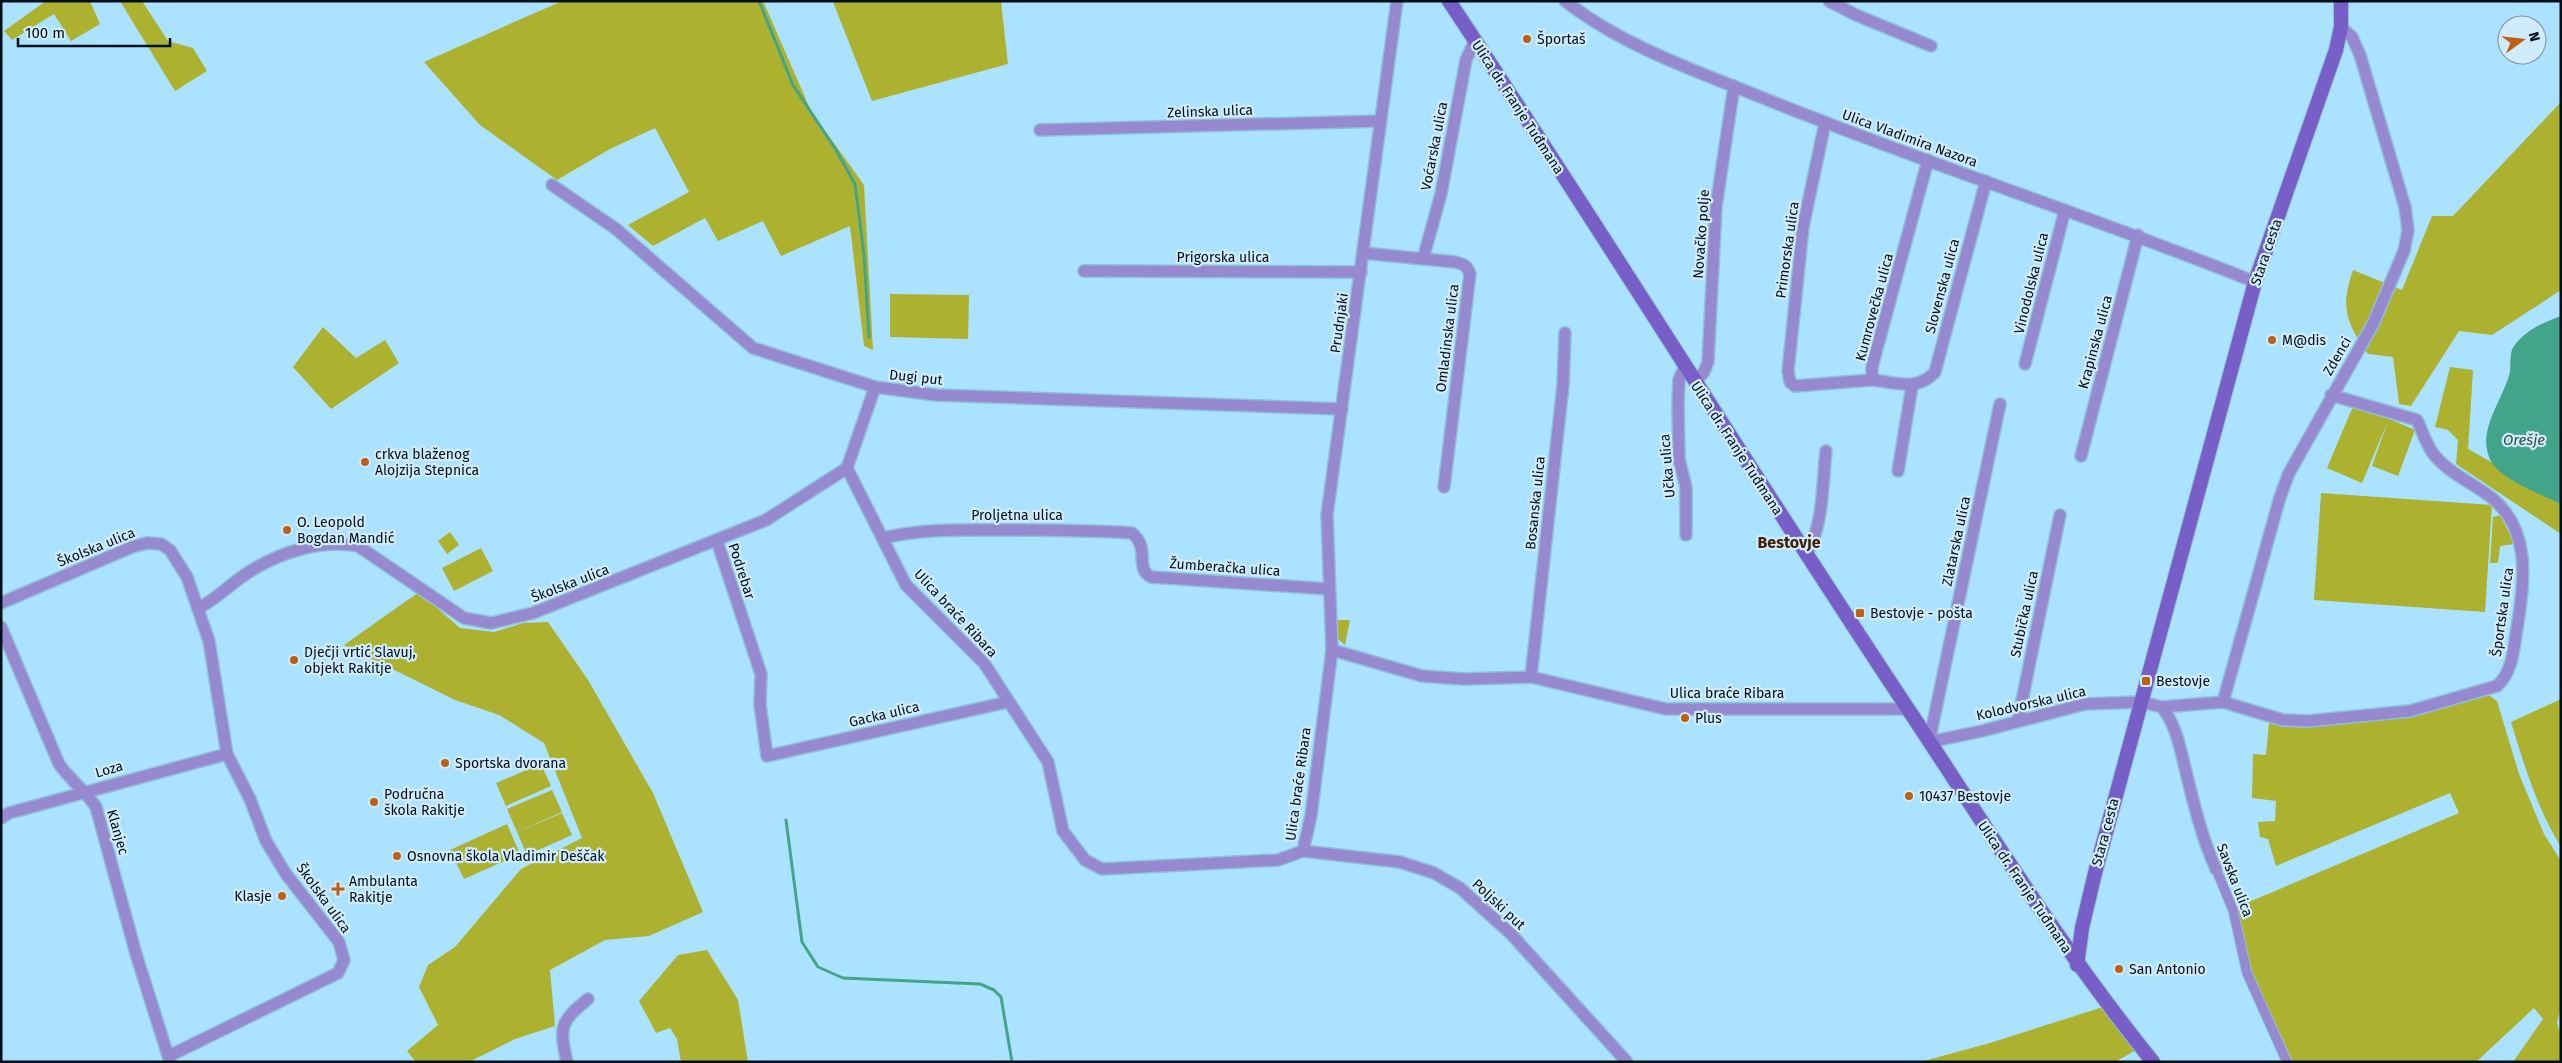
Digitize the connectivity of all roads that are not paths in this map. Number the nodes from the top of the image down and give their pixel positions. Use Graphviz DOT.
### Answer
graph roads {
  1 [pos="1397,1"];
  2 [pos="1449,1"];
  3 [pos="1565,1"];
  4 [pos="1830,1"];
  5 [pos="2341,1"];
  6 [pos="2341,27"];
  7 [pos="1475,40"];
  8 [pos="1931,46"];
  9 [pos="1734,86"];
  10 [pos="1380,121"];
  11 [pos="1825,123"];
  12 [pos="1040,130"];
  13 [pos="1928,160"];
  14 [pos="1986,181"];
  15 [pos="552,184"];
  16 [pos="2065,210"];
  17 [pos="2138,235"];
  18 [pos="1363,253"];
  19 [pos="1423,259"];
  20 [pos="1084,271"];
  21 [pos="1361,272"];
  22 [pos="2255,282"];
  23 [pos="1565,333"];
  24 [pos="2025,364"];
  25 [pos="1685,366"];
  26 [pos="1872,380"];
  27 [pos="1695,382"];
  28 [pos="1790,382"];
  29 [pos="1912,386"];
  30 [pos="875,387"];
  31 [pos="2331,395"];
  32 [pos="2000,404"];
  33 [pos="1342,409"];
  34 [pos="1826,451"];
  35 [pos="2081,456"];
  36 [pos="847,468"];
  37 [pos="1898,471"];
  38 [pos="1444,487"];
  39 [pos="2060,515"];
  40 [pos="1686,535"];
  41 [pos="882,538"];
  42 [pos="716,542"];
  43 [pos="1143,548"];
  44 [pos="1806,555"];
  45 [pos="1329,589"];
  46 [pos="1,603"];
  47 [pos="198,608"];
  48 [pos="1,627"];
  49 [pos="1332,650"];
  50 [pos="1531,677"];
  51 [pos="1008,702"];
  52 [pos="2141,702"];
  53 [pos="2223,702"];
  54 [pos="2162,707"];
  55 [pos="1908,709"];
  56 [pos="2018,720"];
  57 [pos="1929,742"];
  58 [pos="227,754"];
  59 [pos="767,756"];
  60 [pos="84,792"];
  61 [pos="1,818"];
  62 [pos="1303,851"];
  63 [pos="2216,869"];
  64 [pos="2077,965"];
  65 [pos="588,999"];
  66 [pos="170,1059"];
  67 [pos="567,1062"];
  68 [pos="1627,1062"];
  69 [pos="2152,1062"];
  70 [pos="2287,1062"];
  1 -- 10 [label="street, Prudnjaki"];
  2 -- 7 [label="main road, Ulica dr. Franje Tuđmana"];
  3 -- 9 [label="street, Ulica Vladimira Nazora"];
  4 -- 8 [label="street"];
  5 -- 6 [label="main road, Stara cesta"];
  6 -- 22 [label="main road, Stara cesta"];
  6 -- 31 [label="street, Zdenci"];
  7 -- 19 [label="street, Voćarska ulica"];
  7 -- 25 [label="main road, Ulica dr. Franje Tuđmana"];
  9 -- 11 [label="street, Ulica Vladimira Nazora"];
  9 -- 27 [label="street, Novačko polje"];
  10 -- 12 [label="street, Zelinska ulica"];
  10 -- 18 [label="street, Prudnjaki"];
  11 -- 13 [label="street, Ulica Vladimira Nazora"];
  11 -- 28 [label="street, Primorska ulica"];
  13 -- 14 [label="street, Ulica Vladimira Nazora"];
  13 -- 26 [label="street, Kumrovečka ulica"];
  14 -- 16 [label="street, Ulica Vladimira Nazora"];
  14 -- 29 [label="street, Slovenska ulica"];
  15 -- 30 [label="street, Dugi put"];
  16 -- 17 [label="street, Ulica Vladimira Nazora"];
  16 -- 24 [label="street, Vinodolska ulica"];
  17 -- 22 [label="street, Ulica Vladimira Nazora"];
  17 -- 35 [label="street, Krapinska ulica"];
  18 -- 19 [label="street, Omladinska ulica"];
  18 -- 21 [label="street, Prudnjaki"];
  19 -- 38 [label="street, Omladinska ulica"];
  20 -- 21 [label="street, Prigorska ulica"];
  21 -- 33 [label="street, Prudnjaki"];
  22 -- 52 [label="main road, Stara cesta"];
  23 -- 50 [label="street, Bosanska ulica"];
  25 -- 27 [label="main road, Ulica dr. Franje Tuđmana"];
  25 -- 40 [label="street, Učka ulica"];
  26 -- 28 [label="street, Kumrovečka ulica"];
  26 -- 29 [label="street"];
  27 -- 44 [label="main road, Ulica dr. Franje Tuđmana"];
  29 -- 37 [label="street"];
  30 -- 33 [label="street, Dugi put"];
  30 -- 36 [label="street"];
  31 -- 53 [label="street, Zdenci"];
  31 -- 53 [label="street, Športska ulica"];
  32 -- 57 [label="street, Zlatarska ulica"];
  33 -- 45 [label="street, Prudnjaki"];
  34 -- 44 [label="street"];
  36 -- 41 [label="street, Ulica braće Ribara"];
  36 -- 42 [label="street, Podrebar"];
  39 -- 56 [label="street, Stubička ulica"];
  41 -- 43 [label="street, Proljetna ulica"];
  41 -- 51 [label="street, Ulica braće Ribara"];
  42 -- 47 [label="street, Školska ulica"];
  42 -- 59 [label="street, Podrebar"];
  43 -- 45 [label="street, Žumberačka ulica"];
  44 -- 55 [label="main road, Ulica dr. Franje Tuđmana"];
  45 -- 49 [label="street, Prudnjaki"];
  46 -- 47 [label="street, Školska ulica"];
  47 -- 58 [label="street, Školska ulica"];
  48 -- 60 [label="street, Klanjec"];
  49 -- 50 [label="street, Ulica braće Ribara"];
  49 -- 62 [label="street, Ulica braće Ribara"];
  50 -- 55 [label="street, Ulica braće Ribara"];
  51 -- 59 [label="street, Gacka ulica"];
  51 -- 62 [label="street, Ulica braće Ribara"];
  52 -- 54 [label="street, Kolodvorska ulica"];
  52 -- 56 [label="street, Kolodvorska ulica"];
  52 -- 64 [label="main road, Stara cesta"];
  53 -- 54 [label="street, Kolodvorska ulica"];
  54 -- 63 [label="street, Savska ulica"];
  55 -- 57 [label="main road, Ulica dr. Franje Tuđmana"];
  56 -- 57 [label="street, Kolodvorska ulica"];
  57 -- 64 [label="main road, Ulica dr. Franje Tuđmana"];
  58 -- 60 [label="street, Loza"];
  58 -- 66 [label="street, Školska ulica"];
  60 -- 61 [label="street, Loza"];
  60 -- 66 [label="street, Klanjec"];
  62 -- 68 [label="street, Poljski put"];
  63 -- 70 [label="street, Savska ulica"];
  64 -- 69 [label="main road, Ulica dr. Franje Tuđmana"];
  65 -- 67 [label="street"];
}
